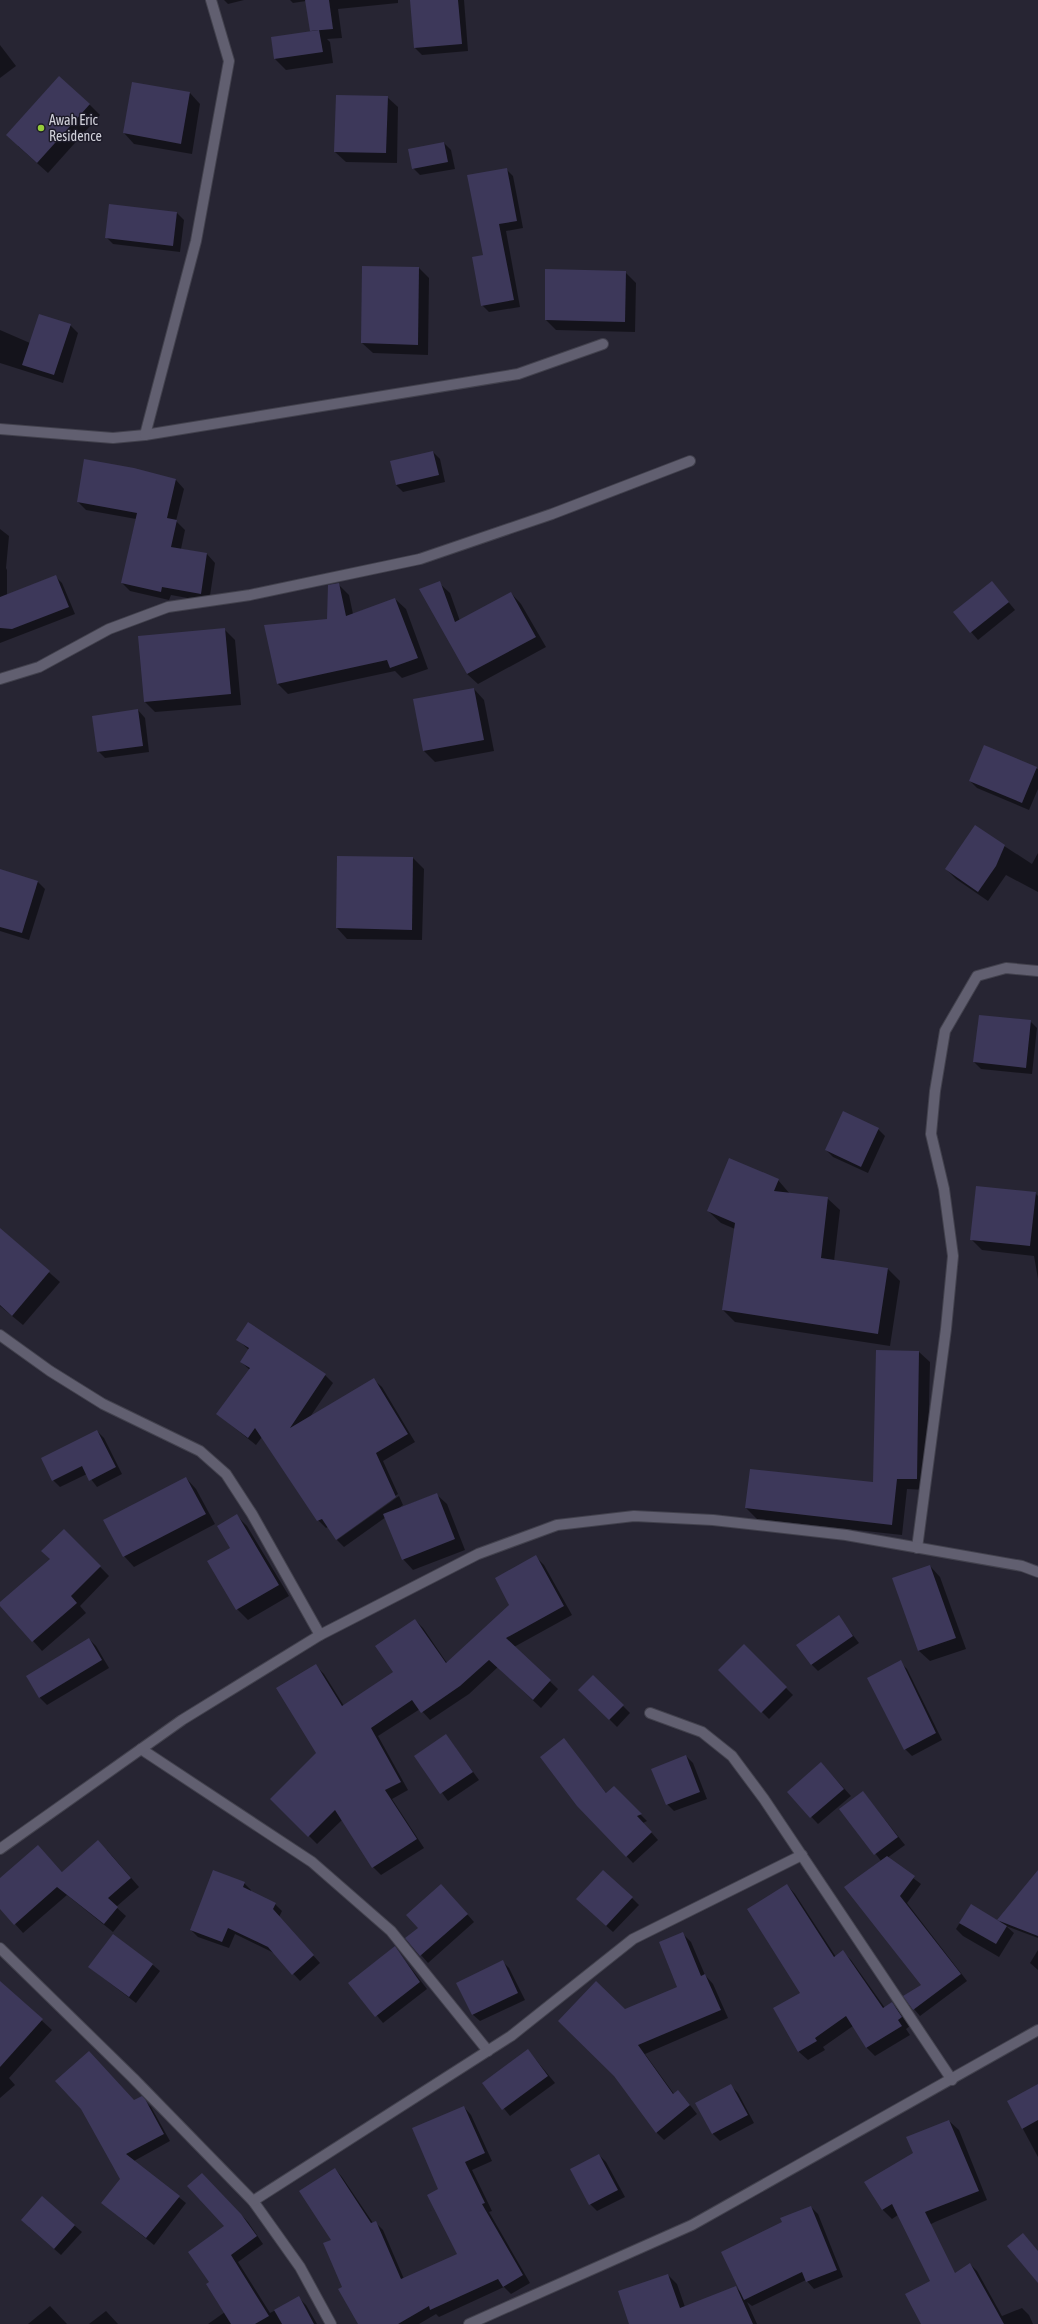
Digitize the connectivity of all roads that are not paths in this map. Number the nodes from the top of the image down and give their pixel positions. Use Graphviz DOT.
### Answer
graph roads {
  1 [pos="211,0"];
  2 [pos="603,344"];
  3 [pos="0,429"];
  4 [pos="145,435"];
  5 [pos="690,460"];
  6 [pos="0,680"];
  7 [pos="1038,971"];
  8 [pos="0,1335"];
  9 [pos="917,1548"];
  10 [pos="1038,1572"];
  11 [pos="320,1635"];
  12 [pos="650,1713"];
  13 [pos="140,1749"];
  14 [pos="0,1849"];
  15 [pos="802,1855"];
  16 [pos="0,1948"];
  17 [pos="1038,2030"];
  18 [pos="488,2051"];
  19 [pos="952,2080"];
  20 [pos="253,2201"];
  21 [pos="331,2324"];
  22 [pos="469,2324"];
  1 -- 4 [label="street"];
  2 -- 4 [label="street"];
  3 -- 4 [label="street"];
  5 -- 6 [label="street"];
  7 -- 9 [label="street"];
  8 -- 11 [label="street"];
  9 -- 10 [label="street"];
  9 -- 11 [label="street"];
  11 -- 13 [label="street"];
  12 -- 15 [label="street"];
  13 -- 14 [label="street"];
  13 -- 18 [label="street"];
  15 -- 18 [label="street"];
  15 -- 19 [label="street"];
  16 -- 20 [label="street"];
  17 -- 19 [label="street"];
  18 -- 20 [label="street"];
  19 -- 22 [label="street"];
  20 -- 21 [label="street"];
}
